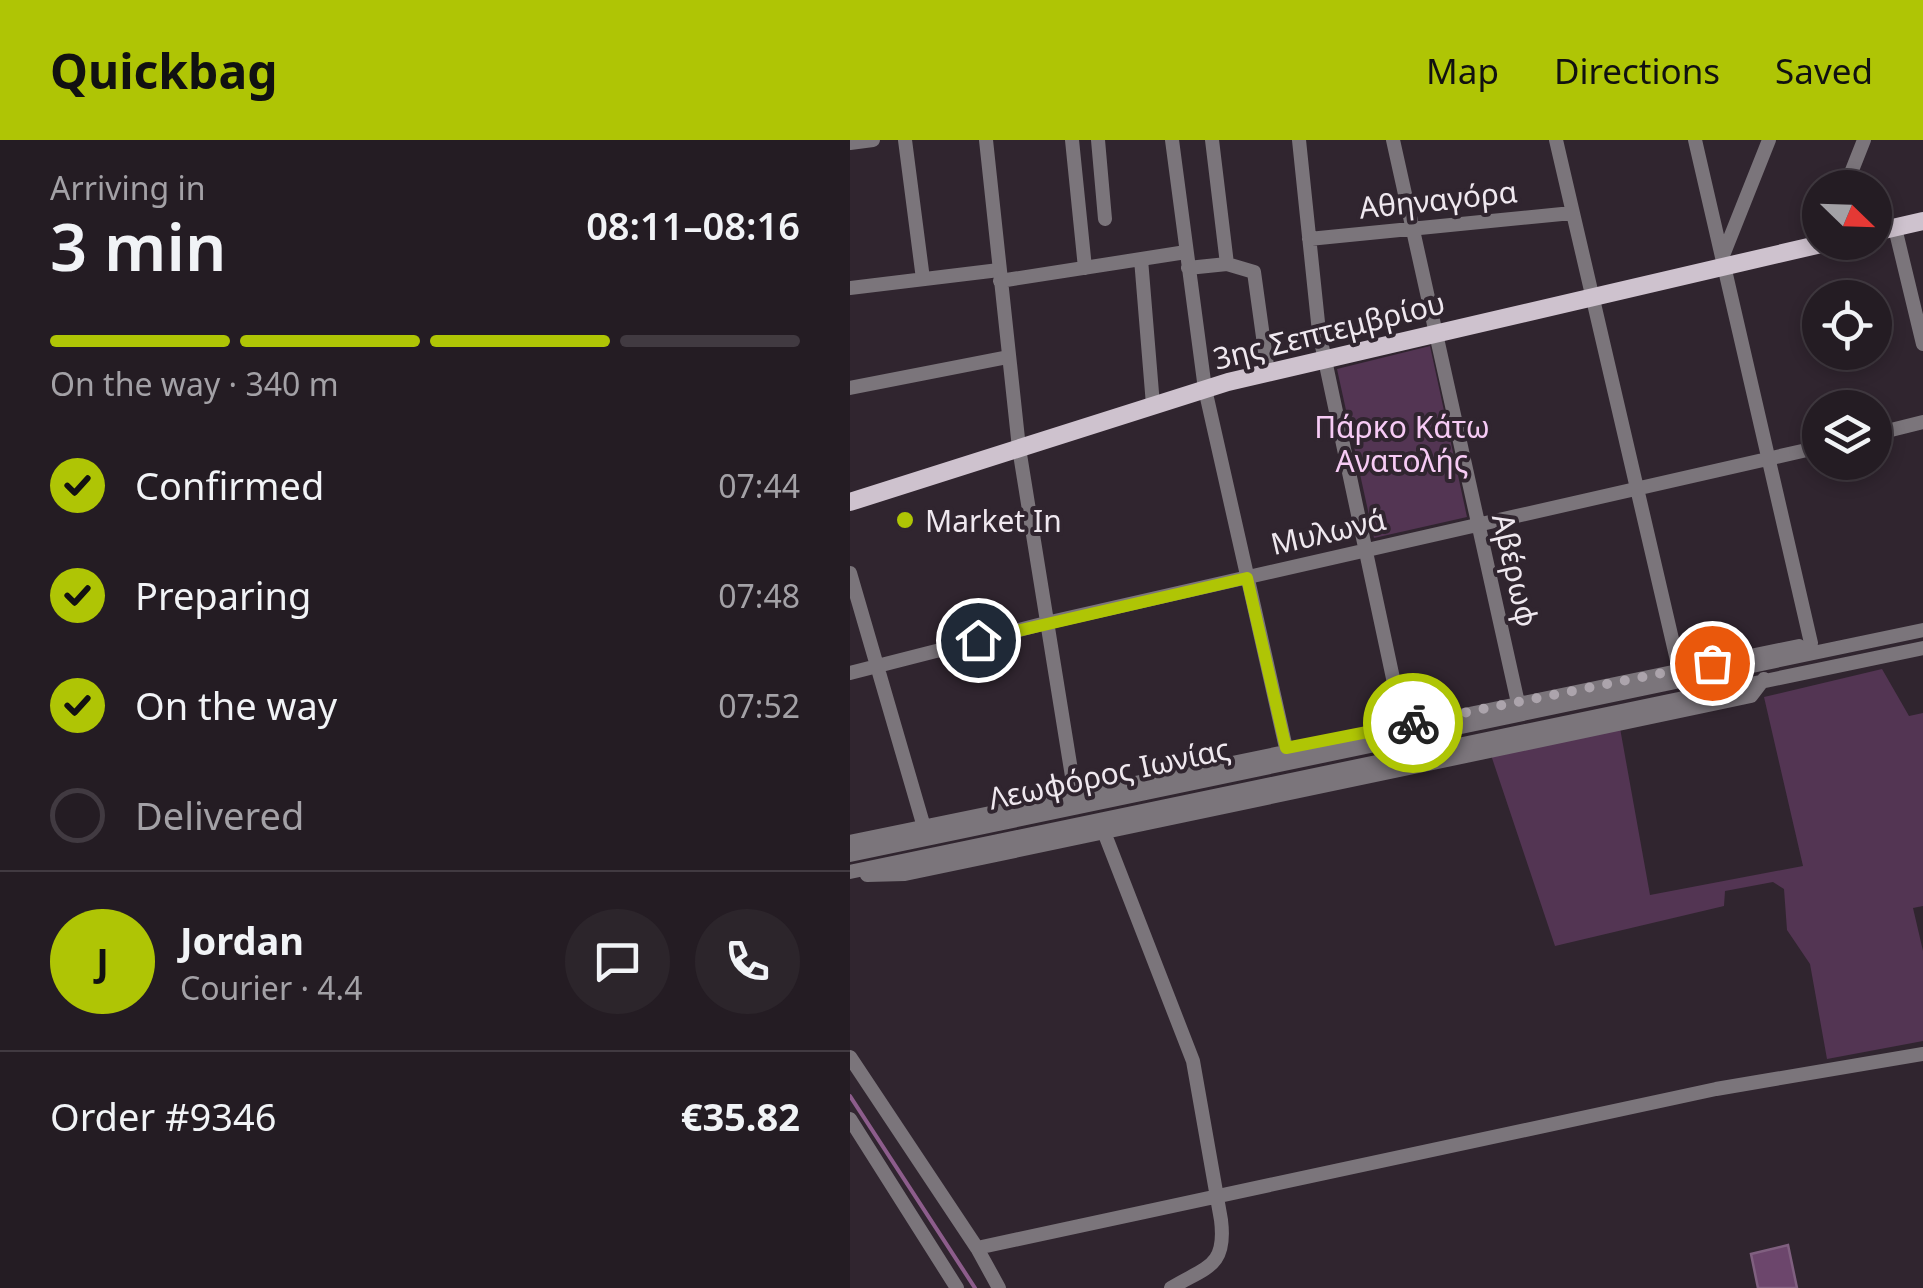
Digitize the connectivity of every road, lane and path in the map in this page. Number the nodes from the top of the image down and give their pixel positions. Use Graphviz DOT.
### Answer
graph roads {
  1 [pos="873,140"];
  2 [pos="905,140"];
  3 [pos="986,140"];
  4 [pos="1072,140"];
  5 [pos="1098,140"];
  6 [pos="1172,140"];
  7 [pos="1212,140"];
  8 [pos="1298,140"];
  9 [pos="1393,140"];
  10 [pos="1556,140"];
  11 [pos="1695,140"];
  12 [pos="1770,140"];
  13 [pos="1864,140"];
  14 [pos="850,143"];
  15 [pos="1852,170"];
  16 [pos="1572,213"];
  17 [pos="1106,218"];
  18 [pos="1923,221"];
  19 [pos="1895,228"];
  20 [pos="1412,229"];
  21 [pos="1892,229"];
  22 [pos="1308,239"];
  23 [pos="1802,247"];
  24 [pos="1186,252"];
  25 [pos="1141,260"];
  26 [pos="1726,260"];
  27 [pos="1227,264"];
  28 [pos="1085,268"];
  29 [pos="1188,268"];
  30 [pos="1000,276"];
  31 [pos="922,279"];
  32 [pos="850,288"];
  33 [pos="1590,296"];
  34 [pos="1434,332"];
  35 [pos="1923,344"];
  36 [pos="1008,357"];
  37 [pos="1324,359"];
  38 [pos="1268,373"];
  39 [pos="850,388"];
  40 [pos="1205,388"];
  41 [pos="1153,405"];
  42 [pos="1923,422"];
  43 [pos="1892,430"];
  44 [pos="1020,448"];
  45 [pos="1802,451"];
  46 [pos="1770,459"];
  47 [pos="1636,489"];
  48 [pos="850,502"];
  49 [pos="1478,525"];
  50 [pos="1365,550"];
  51 [pos="850,573"];
  52 [pos="1247,578"];
  53 [pos="1046,623"];
  54 [pos="1915,632"];
  55 [pos="1812,643"];
  56 [pos="1923,648"];
  57 [pos="876,664"];
  58 [pos="1679,670"];
  59 [pos="850,673"];
  60 [pos="1765,679"];
  61 [pos="1518,704"];
  62 [pos="1402,725"];
  63 [pos="1286,748"];
  64 [pos="1075,795"];
  65 [pos="924,827"];
  66 [pos="1104,832"];
  67 [pos="850,842"];
  68 [pos="850,855"];
  69 [pos="851,872"];
  70 [pos="1923,1054"];
  71 [pos="850,1057"];
  72 [pos="850,1119"];
  73 [pos="1216,1194"];
  74 [pos="977,1248"];
  75 [pos="1190,1284"];
  76 [pos="957,1288"];
  77 [pos="998,1288"];
  78 [pos="1171,1288"];
  1 -- 14 [label="street"];
  2 -- 31 [label="street"];
  3 -- 30 [label="street"];
  4 -- 28 [label="street"];
  5 -- 17 [label="street"];
  6 -- 24 [label="street"];
  7 -- 27 [label="street"];
  8 -- 22 [label="street"];
  9 -- 20 [label="street, Αβέρωφ"];
  10 -- 16 [label="street"];
  11 -- 26 [label="street"];
  12 -- 26 [label="street"];
  13 -- 15 [label="street"];
  16 -- 20 [label="street, Αθηναγόρα"];
  16 -- 33 [label="street"];
  18 -- 19 [label="main road"];
  19 -- 21 [label="main road"];
  19 -- 35 [label="street"];
  20 -- 22 [label="street, Αθηναγόρα"];
  20 -- 34 [label="street, Αβέρωφ"];
  22 -- 37 [label="street"];
  23 -- 26 [label="main road, 3ης Σεπτεμβρίου"];
  24 -- 25 [label="street"];
  24 -- 29 [label="street"];
  25 -- 28 [label="street"];
  25 -- 41 [label="street"];
  26 -- 33 [label="main road, 3ης Σεπτεμβρίου"];
  26 -- 46 [label="street"];
  27 -- 29 [label="street"];
  27 -- 38 [label="street"];
  28 -- 30 [label="street"];
  29 -- 40 [label="street"];
  30 -- 31 [label="street"];
  30 -- 36 [label="street"];
  31 -- 32 [label="street"];
  33 -- 34 [label="main road, 3ης Σεπτεμβρίου"];
  33 -- 47 [label="street"];
  34 -- 37 [label="main road, 3ης Σεπτεμβρίου"];
  34 -- 49 [label="street, Αβέρωφ"];
  36 -- 39 [label="street"];
  36 -- 44 [label="street"];
  37 -- 38 [label="main road, 3ης Σεπτεμβρίου"];
  37 -- 50 [label="street"];
  38 -- 40 [label="main road, 3ης Σεπτεμβρίου"];
  40 -- 41 [label="main road, 3ης Σεπτεμβρίου"];
  40 -- 52 [label="street"];
  41 -- 44 [label="main road, 3ης Σεπτεμβρίου"];
  42 -- 43 [label="street"];
  44 -- 48 [label="main road, 3ης Σεπτεμβρίου"];
  44 -- 53 [label="street"];
  45 -- 46 [label="street, Μυλωνά"];
  46 -- 47 [label="street, Μυλωνά"];
  46 -- 55 [label="street"];
  47 -- 49 [label="street, Μυλωνά"];
  47 -- 58 [label="street"];
  49 -- 50 [label="street, Μυλωνά"];
  49 -- 61 [label="street, Αβέρωφ"];
  50 -- 52 [label="street, Μυλωνά"];
  50 -- 62 [label="street"];
  51 -- 57 [label="street"];
  52 -- 53 [label="street, Μυλωνά"];
  52 -- 63 [label="street"];
  53 -- 57 [label="street, Μυλωνά"];
  53 -- 64 [label="street"];
  54 -- 55 [label="street, Λεωφόρος Ιωνίας"];
  54 -- 68 [label="street, Λεωφόρος Ιωνίας"];
  55 -- 58 [label="street, Λεωφόρος Ιωνίας"];
  56 -- 60 [label="street, Λεωφόρος Ιωνίας"];
  57 -- 59 [label="street, Μυλωνά"];
  57 -- 65 [label="street"];
  58 -- 61 [label="street, Λεωφόρος Ιωνίας"];
  60 -- 66 [label="street, Λεωφόρος Ιωνίας"];
  60 -- 69 [label="street, Λεωφόρος Ιωνίας"];
  61 -- 62 [label="street, Λεωφόρος Ιωνίας"];
  62 -- 63 [label="street, Λεωφόρος Ιωνίας"];
  63 -- 64 [label="street, Λεωφόρος Ιωνίας"];
  64 -- 65 [label="street, Λεωφόρος Ιωνίας"];
  65 -- 67 [label="street, Λεωφόρος Ιωνίας"];
  66 -- 69 [label="street, Λεωφόρος Ιωνίας"];
  66 -- 73 [label="street"];
  70 -- 73 [label="street"];
  71 -- 74 [label="street"];
  72 -- 76 [label="street"];
  73 -- 74 [label="street"];
  73 -- 75 [label="street"];
  74 -- 77 [label="street"];
  75 -- 78 [label="street"];
}
